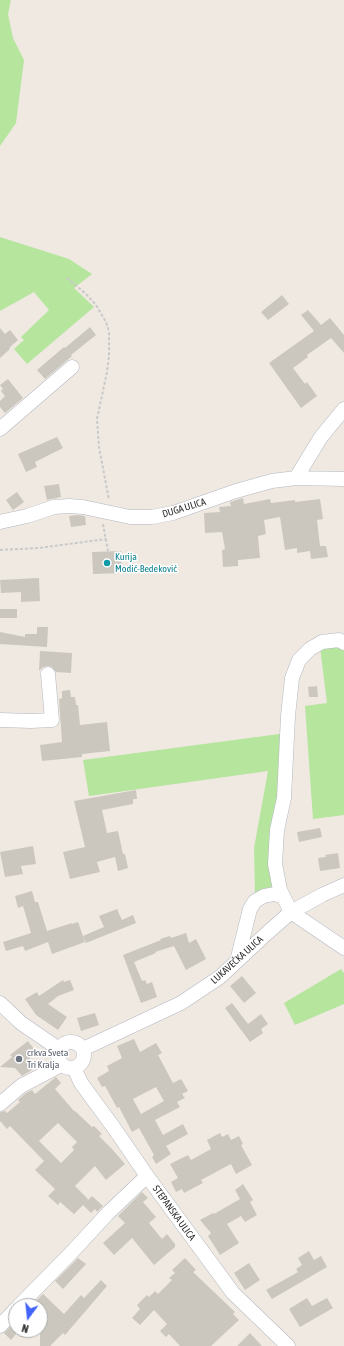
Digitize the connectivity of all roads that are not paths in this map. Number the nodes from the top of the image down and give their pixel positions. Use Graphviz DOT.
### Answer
graph roads {
  1 [pos="72,367"];
  2 [pos="344,409"];
  3 [pos="0,429"];
  4 [pos="296,478"];
  5 [pos="344,479"];
  6 [pos="0,522"];
  7 [pos="344,643"];
  8 [pos="48,674"];
  9 [pos="0,720"];
  10 [pos="344,885"];
  11 [pos="282,896"];
  12 [pos="291,912"];
  13 [pos="344,948"];
  14 [pos="237,961"];
  15 [pos="0,1003"];
  16 [pos="60,1049"];
  17 [pos="83,1049"];
  18 [pos="68,1066"];
  19 [pos="0,1104"];
  20 [pos="147,1176"];
  21 [pos="27,1298"];
  22 [pos="8,1318"];
  23 [pos="0,1326"];
  24 [pos="288,1346"];
  1 -- 3 [label="street"];
  2 -- 4 [label="street"];
  4 -- 5 [label="street, DUGA ULICA"];
  4 -- 6 [label="street, DUGA ULICA"];
  7 -- 11 [label="street"];
  8 -- 9 [label="street"];
  10 -- 12 [label="street, LUKAVEČKA ULICA"];
  11 -- 12 [label="street"];
  11 -- 14 [label="street"];
  12 -- 13 [label="street"];
  12 -- 14 [label="street, LUKAVEČKA ULICA"];
  14 -- 17 [label="street, LUKAVEČKA ULICA"];
  15 -- 16 [label="street"];
  16 -- 17 [label="street"];
  16 -- 18 [label="street"];
  17 -- 18 [label="street"];
  18 -- 19 [label="street"];
  18 -- 20 [label="street, STEPANSKA ULICA"];
  20 -- 21 [label="street"];
  20 -- 24 [label="street, STEPANSKA ULICA"];
  22 -- 23 [label="street"];
}
